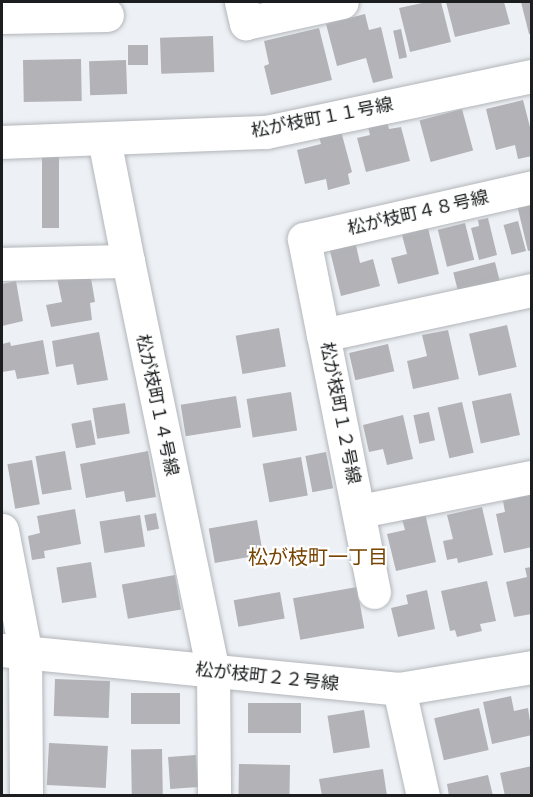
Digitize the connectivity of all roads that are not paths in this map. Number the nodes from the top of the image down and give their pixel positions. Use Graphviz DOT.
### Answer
graph roads {
  1 [pos="342,2"];
  2 [pos="54,9"];
  3 [pos="244,12"];
  4 [pos="107,15"];
  5 [pos="2,17"];
  6 [pos="531,76"];
  7 [pos="104,139"];
  8 [pos="2,142"];
  9 [pos="531,187"];
  10 [pos="128,261"];
  11 [pos="2,264"];
  12 [pos="531,290"];
  13 [pos="323,335"];
  14 [pos="531,477"];
  15 [pos="360,511"];
  16 [pos="2,530"];
  17 [pos="374,592"];
  18 [pos="13,650"];
  19 [pos="531,667"];
  20 [pos="213,672"];
  21 [pos="399,689"];
  22 [pos="26,795"];
  23 [pos="214,795"];
  24 [pos="423,795"];
  1 -- 3 [label="street"];
  2 -- 4 [label="street"];
  2 -- 5 [label="street"];
  6 -- 7 [label="street, 松が枝町１１号線"];
  7 -- 8 [label="street, 松が枝町１１号線"];
  7 -- 10 [label="street, 松が枝町１４号線"];
  9 -- 13 [label="street, 松が枝町４８号線"];
  10 -- 11 [label="street"];
  10 -- 20 [label="street, 松が枝町１４号線"];
  12 -- 13 [label="street, 松が枝町１２号線"];
  13 -- 15 [label="street, 松が枝町１２号線"];
  14 -- 15 [label="street"];
  15 -- 17 [label="street, 松が枝町１２号線"];
  16 -- 18 [label="street"];
  18 -- 20 [label="street, 松が枝町２２号線"];
  18 -- 22 [label="street"];
  19 -- 21 [label="street, 松が枝町２２号線"];
  20 -- 21 [label="street, 松が枝町２２号線"];
  20 -- 23 [label="street, 松が枝町１４号線"];
  21 -- 24 [label="street"];
}
